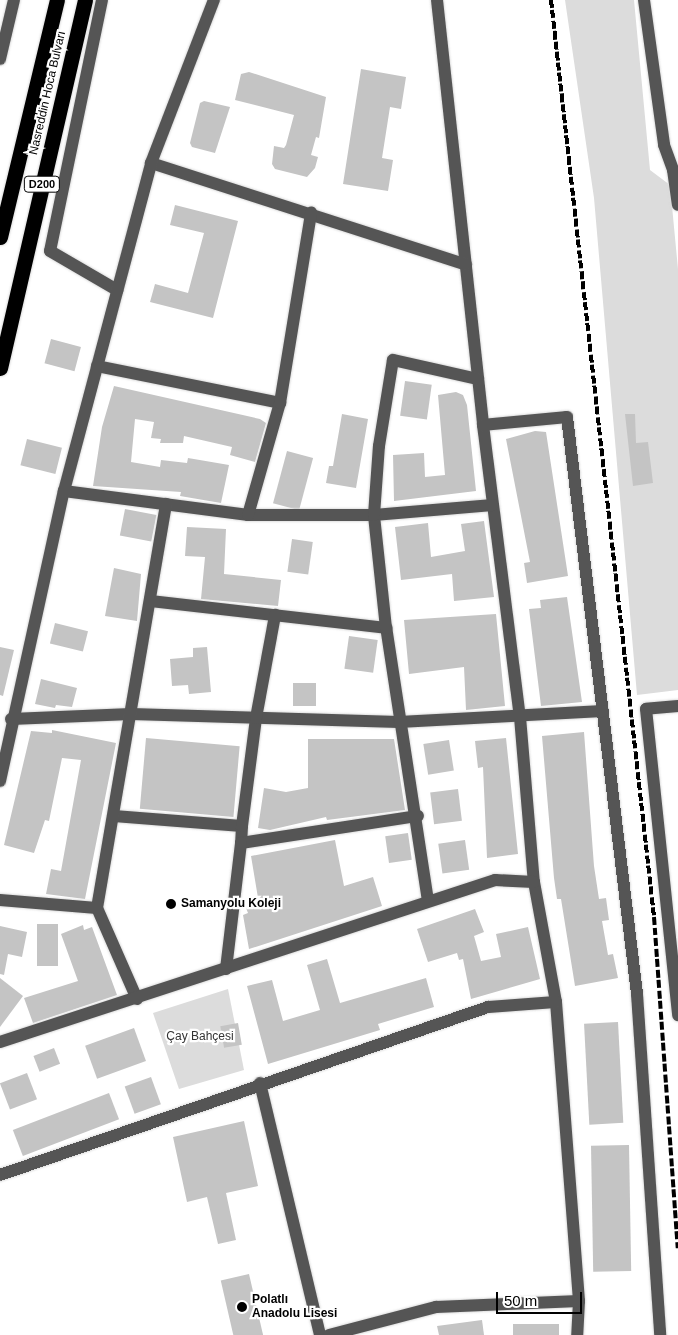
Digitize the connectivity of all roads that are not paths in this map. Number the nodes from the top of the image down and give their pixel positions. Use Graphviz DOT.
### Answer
graph roads {
  1 [pos="57,0"];
  2 [pos="85,0"];
  3 [pos="102,0"];
  4 [pos="214,0"];
  5 [pos="437,0"];
  6 [pos="644,0"];
  7 [pos="11,1"];
  8 [pos="0,59"];
  9 [pos="151,163"];
  10 [pos="676,170"];
  11 [pos="678,204"];
  12 [pos="311,213"];
  13 [pos="0,237"];
  14 [pos="466,265"];
  15 [pos="117,290"];
  16 [pos="97,366"];
  17 [pos="0,368"];
  18 [pos="478,379"];
  19 [pos="280,403"];
  20 [pos="483,425"];
  21 [pos="64,491"];
  22 [pos="166,504"];
  23 [pos="493,505"];
  24 [pos="248,515"];
  25 [pos="374,515"];
  26 [pos="150,601"];
  27 [pos="275,615"];
  28 [pos="386,628"];
  29 [pos="678,706"];
  30 [pos="603,711"];
  31 [pos="131,714"];
  32 [pos="256,718"];
  33 [pos="520,718"];
  34 [pos="11,719"];
  35 [pos="399,722"];
  36 [pos="0,781"];
  37 [pos="114,816"];
  38 [pos="418,816"];
  39 [pos="242,826"];
  40 [pos="241,843"];
  41 [pos="534,882"];
  42 [pos="0,900"];
  43 [pos="428,902"];
  44 [pos="97,908"];
  45 [pos="226,969"];
  46 [pos="137,999"];
  47 [pos="556,1002"];
  48 [pos="678,1015"];
  49 [pos="0,1042"];
  50 [pos="260,1083"];
  51 [pos="0,1175"];
  52 [pos="579,1301"];
  53 [pos="320,1335"];
  54 [pos="329,1335"];
  55 [pos="577,1335"];
  56 [pos="660,1335"];
  1 -- 13 [label="highway, Nasreddin Hoca Bulvarı / D200"];
  2 -- 17 [label="highway, Nasreddin Hoca Bulvarı / D200"];
  3 -- 15 [label="street"];
  4 -- 9 [label="street"];
  5 -- 14 [label="street"];
  6 -- 10 [label="street"];
  7 -- 8 [label="street"];
  9 -- 12 [label="street"];
  9 -- 15 [label="street"];
  10 -- 11 [label="street"];
  12 -- 14 [label="street"];
  12 -- 19 [label="street"];
  14 -- 18 [label="street"];
  15 -- 16 [label="street"];
  16 -- 19 [label="street"];
  16 -- 21 [label="street"];
  18 -- 20 [label="street"];
  18 -- 25 [label="street"];
  19 -- 24 [label="street"];
  20 -- 23 [label="street"];
  20 -- 30 [label="street"];
  21 -- 22 [label="street"];
  21 -- 34 [label="street"];
  22 -- 24 [label="street"];
  22 -- 26 [label="street"];
  23 -- 25 [label="street"];
  23 -- 33 [label="street"];
  24 -- 25 [label="street"];
  25 -- 28 [label="street"];
  26 -- 27 [label="street"];
  26 -- 31 [label="street"];
  27 -- 28 [label="street"];
  27 -- 32 [label="street"];
  28 -- 35 [label="street"];
  29 -- 48 [label="street"];
  30 -- 33 [label="street"];
  30 -- 56 [label="street"];
  31 -- 32 [label="street"];
  31 -- 34 [label="street"];
  31 -- 37 [label="street"];
  32 -- 35 [label="street"];
  32 -- 39 [label="street"];
  33 -- 35 [label="street"];
  33 -- 41 [label="street"];
  34 -- 36 [label="street"];
  35 -- 38 [label="street"];
  37 -- 39 [label="street"];
  37 -- 44 [label="street"];
  38 -- 40 [label="street"];
  38 -- 43 [label="street"];
  39 -- 40 [label="street"];
  40 -- 45 [label="street"];
  41 -- 43 [label="street"];
  41 -- 47 [label="street"];
  42 -- 44 [label="street"];
  43 -- 45 [label="street"];
  44 -- 46 [label="street"];
  45 -- 46 [label="street"];
  46 -- 49 [label="street"];
  47 -- 50 [label="street"];
  47 -- 52 [label="street"];
  50 -- 51 [label="street"];
  50 -- 53 [label="street"];
  52 -- 54 [label="street"];
  52 -- 55 [label="street"];
}
